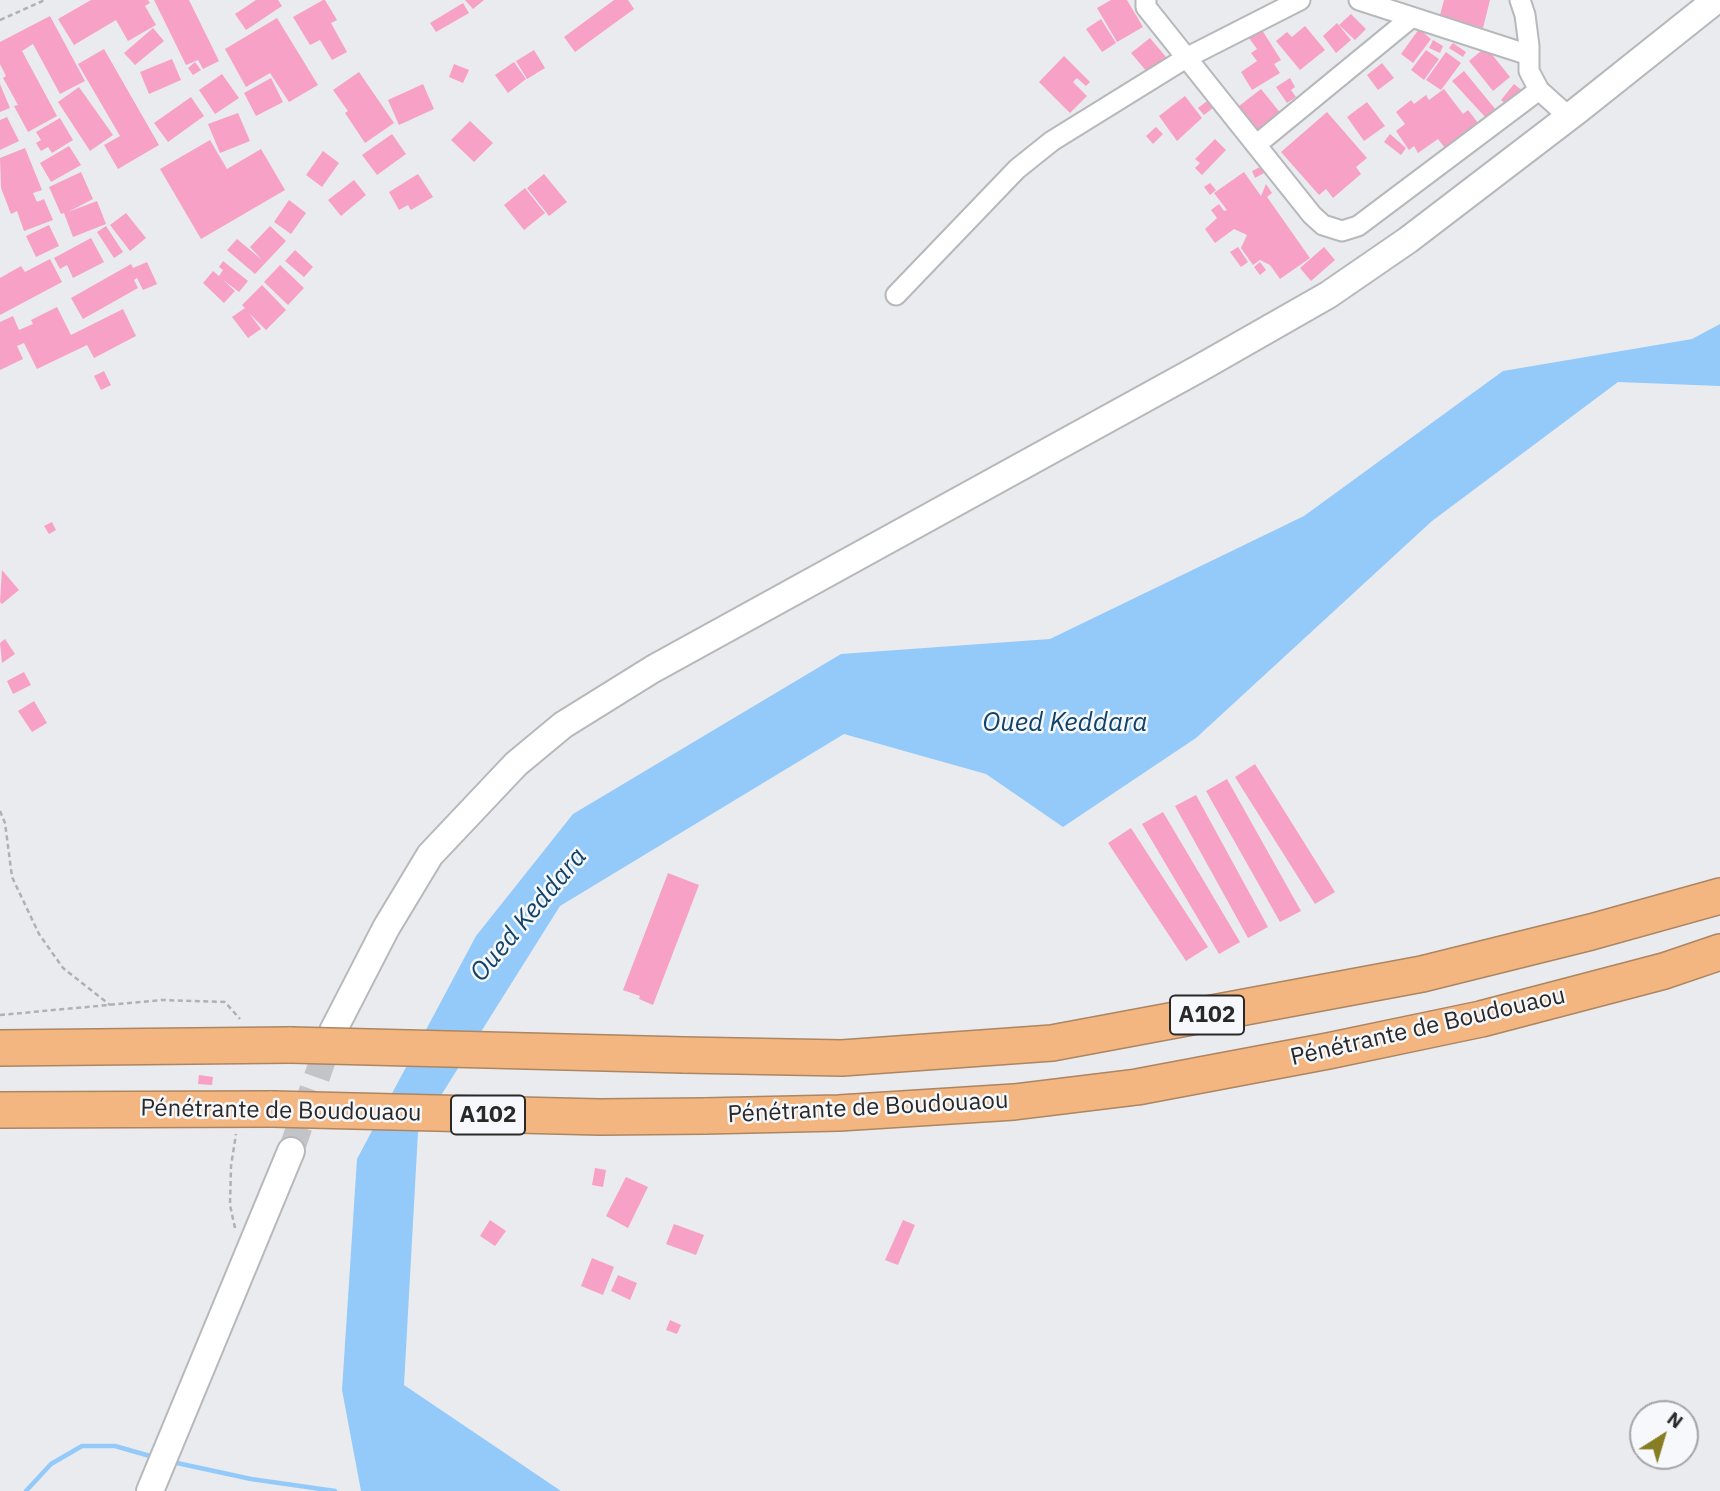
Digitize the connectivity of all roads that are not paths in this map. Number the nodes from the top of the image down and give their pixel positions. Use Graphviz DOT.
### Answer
graph roads {
  1 [pos="1146,0"];
  2 [pos="1300,0"];
  3 [pos="1359,0"];
  4 [pos="1520,0"];
  5 [pos="1716,0"];
  6 [pos="1412,18"];
  7 [pos="1529,55"];
  8 [pos="1186,58"];
  9 [pos="1539,89"];
  10 [pos="1569,117"];
  11 [pos="1256,145"];
  12 [pos="896,295"];
  13 [pos="1720,896"];
  14 [pos="1720,953"];
  15 [pos="333,1031"];
  16 [pos="0,1048"];
  17 [pos="0,1110"];
  18 [pos="291,1150"];
  19 [pos="150,1491"];
  1 -- 8 [label="street"];
  2 -- 8 [label="street"];
  3 -- 6 [label="street"];
  4 -- 7 [label="street"];
  5 -- 10 [label="main road"];
  6 -- 7 [label="street"];
  6 -- 11 [label="street"];
  7 -- 9 [label="street"];
  8 -- 11 [label="street"];
  8 -- 12 [label="street"];
  9 -- 10 [label="street"];
  9 -- 11 [label="street"];
  10 -- 15 [label="main road"];
  13 -- 16 [label="highway, A102, bridge"];
  14 -- 17 [label="highway, Pénétrante de Boudouaou / A102, bridge"];
  18 -- 19 [label="main road"];
}
